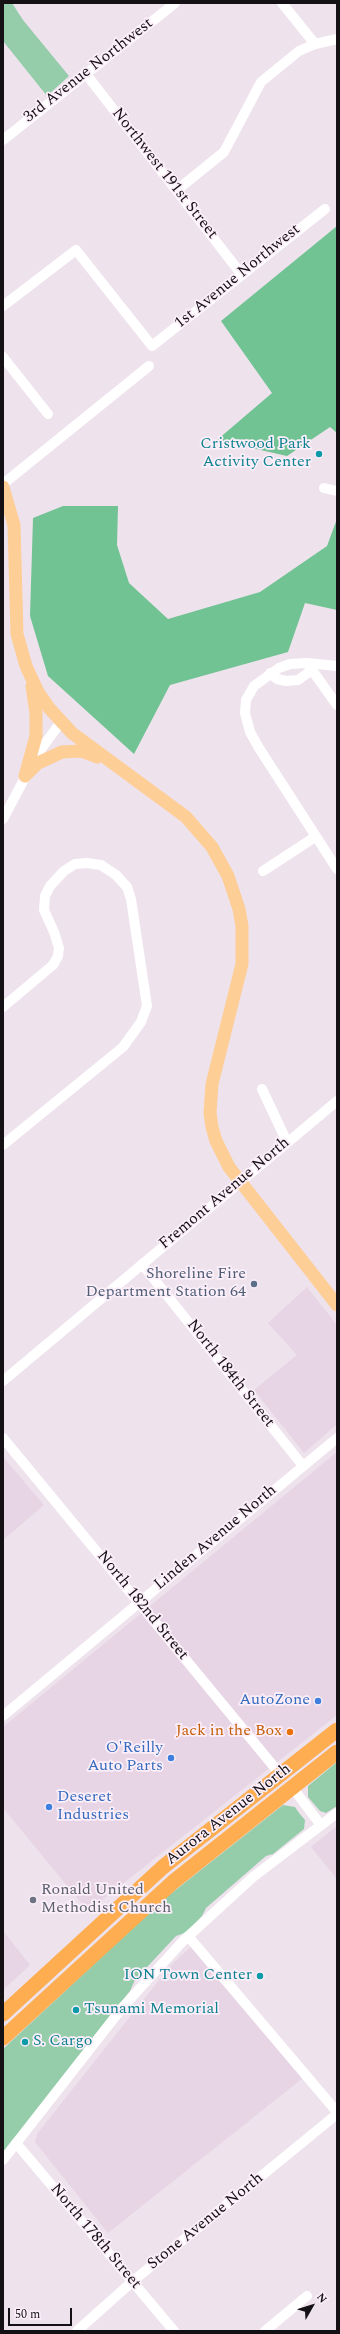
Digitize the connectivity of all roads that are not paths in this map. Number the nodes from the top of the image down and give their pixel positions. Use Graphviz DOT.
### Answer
graph roads {
  1 [pos="175,3"];
  2 [pos="282,3"];
  3 [pos="337,39"];
  4 [pos="315,44"];
  5 [pos="86,74"];
  6 [pos="3,140"];
  7 [pos="177,190"];
  8 [pos="325,208"];
  9 [pos="242,275"];
  10 [pos="3,306"];
  11 [pos="3,357"];
  12 [pos="149,366"];
  13 [pos="48,414"];
  14 [pos="3,484"];
  15 [pos="3,487"];
  16 [pos="324,488"];
  17 [pos="337,492"];
  18 [pos="337,666"];
  19 [pos="310,667"];
  20 [pos="270,673"];
  21 [pos="31,678"];
  22 [pos="337,705"];
  23 [pos="61,722"];
  24 [pos="109,760"];
  25 [pos="26,776"];
  26 [pos="3,819"];
  27 [pos="315,837"];
  28 [pos="337,868"];
  29 [pos="264,871"];
  30 [pos="3,1007"];
  31 [pos="262,1089"];
  32 [pos="337,1101"];
  33 [pos="287,1142"];
  34 [pos="3,1145"];
  35 [pos="239,1181"];
  36 [pos="142,1264"];
  37 [pos="337,1305"];
  38 [pos="3,1381"];
  39 [pos="3,1438"];
  40 [pos="337,1438"];
  41 [pos="303,1466"];
  42 [pos="140,1601"];
  43 [pos="5,1711"];
  44 [pos="337,1730"];
  45 [pos="337,1752"];
  46 [pos="306,1754"];
  47 [pos="280,1774"];
  48 [pos="292,1787"];
  49 [pos="272,1803"];
  50 [pos="337,1812"];
  51 [pos="320,1824"];
  52 [pos="154,1875"];
  53 [pos="152,1901"];
  54 [pos="188,1936"];
  55 [pos="3,2014"];
  56 [pos="3,2038"];
  57 [pos="337,2113"];
  58 [pos="16,2143"];
  59 [pos="3,2160"];
  60 [pos="133,2281"];
  61 [pos="307,2296"];
  62 [pos="77,2331"];
  63 [pos="174,2331"];
  64 [pos="265,2331"];
  1 -- 5 [label="street, 3rd Avenue Northwest"];
  2 -- 4 [label="street"];
  3 -- 4 [label="street"];
  4 -- 7 [label="street"];
  5 -- 6 [label="street, 3rd Avenue Northwest"];
  5 -- 7 [label="street, Northwest 191st Street"];
  7 -- 9 [label="street, Northwest 191st Street"];
  8 -- 9 [label="street, 1st Avenue Northwest"];
  9 -- 10 [label="street, 1st Avenue Northwest"];
  11 -- 13 [label="street"];
  12 -- 14 [label="street"];
  15 -- 21 [label="main road"];
  16 -- 17 [label="street"];
  18 -- 19 [label="street"];
  19 -- 20 [label="street"];
  19 -- 20 [label="street"];
  19 -- 22 [label="street"];
  20 -- 27 [label="street"];
  21 -- 23 [label="main road"];
  21 -- 25 [label="main road"];
  23 -- 24 [label="main road"];
  23 -- 25 [label="street"];
  24 -- 25 [label="main road"];
  24 -- 35 [label="main road"];
  25 -- 26 [label="street"];
  27 -- 28 [label="street"];
  27 -- 29 [label="street"];
  30 -- 34 [label="street"];
  31 -- 33 [label="street"];
  32 -- 33 [label="street, Fremont Avenue North"];
  33 -- 35 [label="street, Fremont Avenue North"];
  35 -- 36 [label="street, Fremont Avenue North"];
  35 -- 37 [label="main road"];
  36 -- 38 [label="street, Fremont Avenue North"];
  36 -- 41 [label="street, North 184th Street"];
  39 -- 42 [label="street, North 182nd Street"];
  40 -- 41 [label="street, Linden Avenue North"];
  41 -- 42 [label="street, Linden Avenue North"];
  42 -- 43 [label="street, Linden Avenue North"];
  42 -- 47 [label="street, North 182nd Street"];
  44 -- 46 [label="highway, Aurora Avenue North"];
  45 -- 48 [label="highway, Aurora Avenue North"];
  46 -- 47 [label="highway, Aurora Avenue North"];
  46 -- 48 [label="main road"];
  47 -- 49 [label="main road"];
  47 -- 52 [label="highway, Aurora Avenue North"];
  48 -- 49 [label="highway, Aurora Avenue North"];
  48 -- 51 [label="street"];
  49 -- 53 [label="highway, Aurora Avenue North"];
  50 -- 51 [label="street"];
  51 -- 54 [label="street"];
  52 -- 53 [label="main road"];
  52 -- 55 [label="highway, Aurora Avenue North"];
  53 -- 56 [label="highway, Aurora Avenue North"];
  54 -- 57 [label="street"];
  54 -- 58 [label="street"];
  57 -- 60 [label="street, Stone Avenue North"];
  58 -- 59 [label="street"];
  58 -- 60 [label="street, North 178th Street"];
  60 -- 62 [label="street, Stone Avenue North"];
  60 -- 63 [label="street, North 178th Street"];
  61 -- 64 [label="street"];
}
